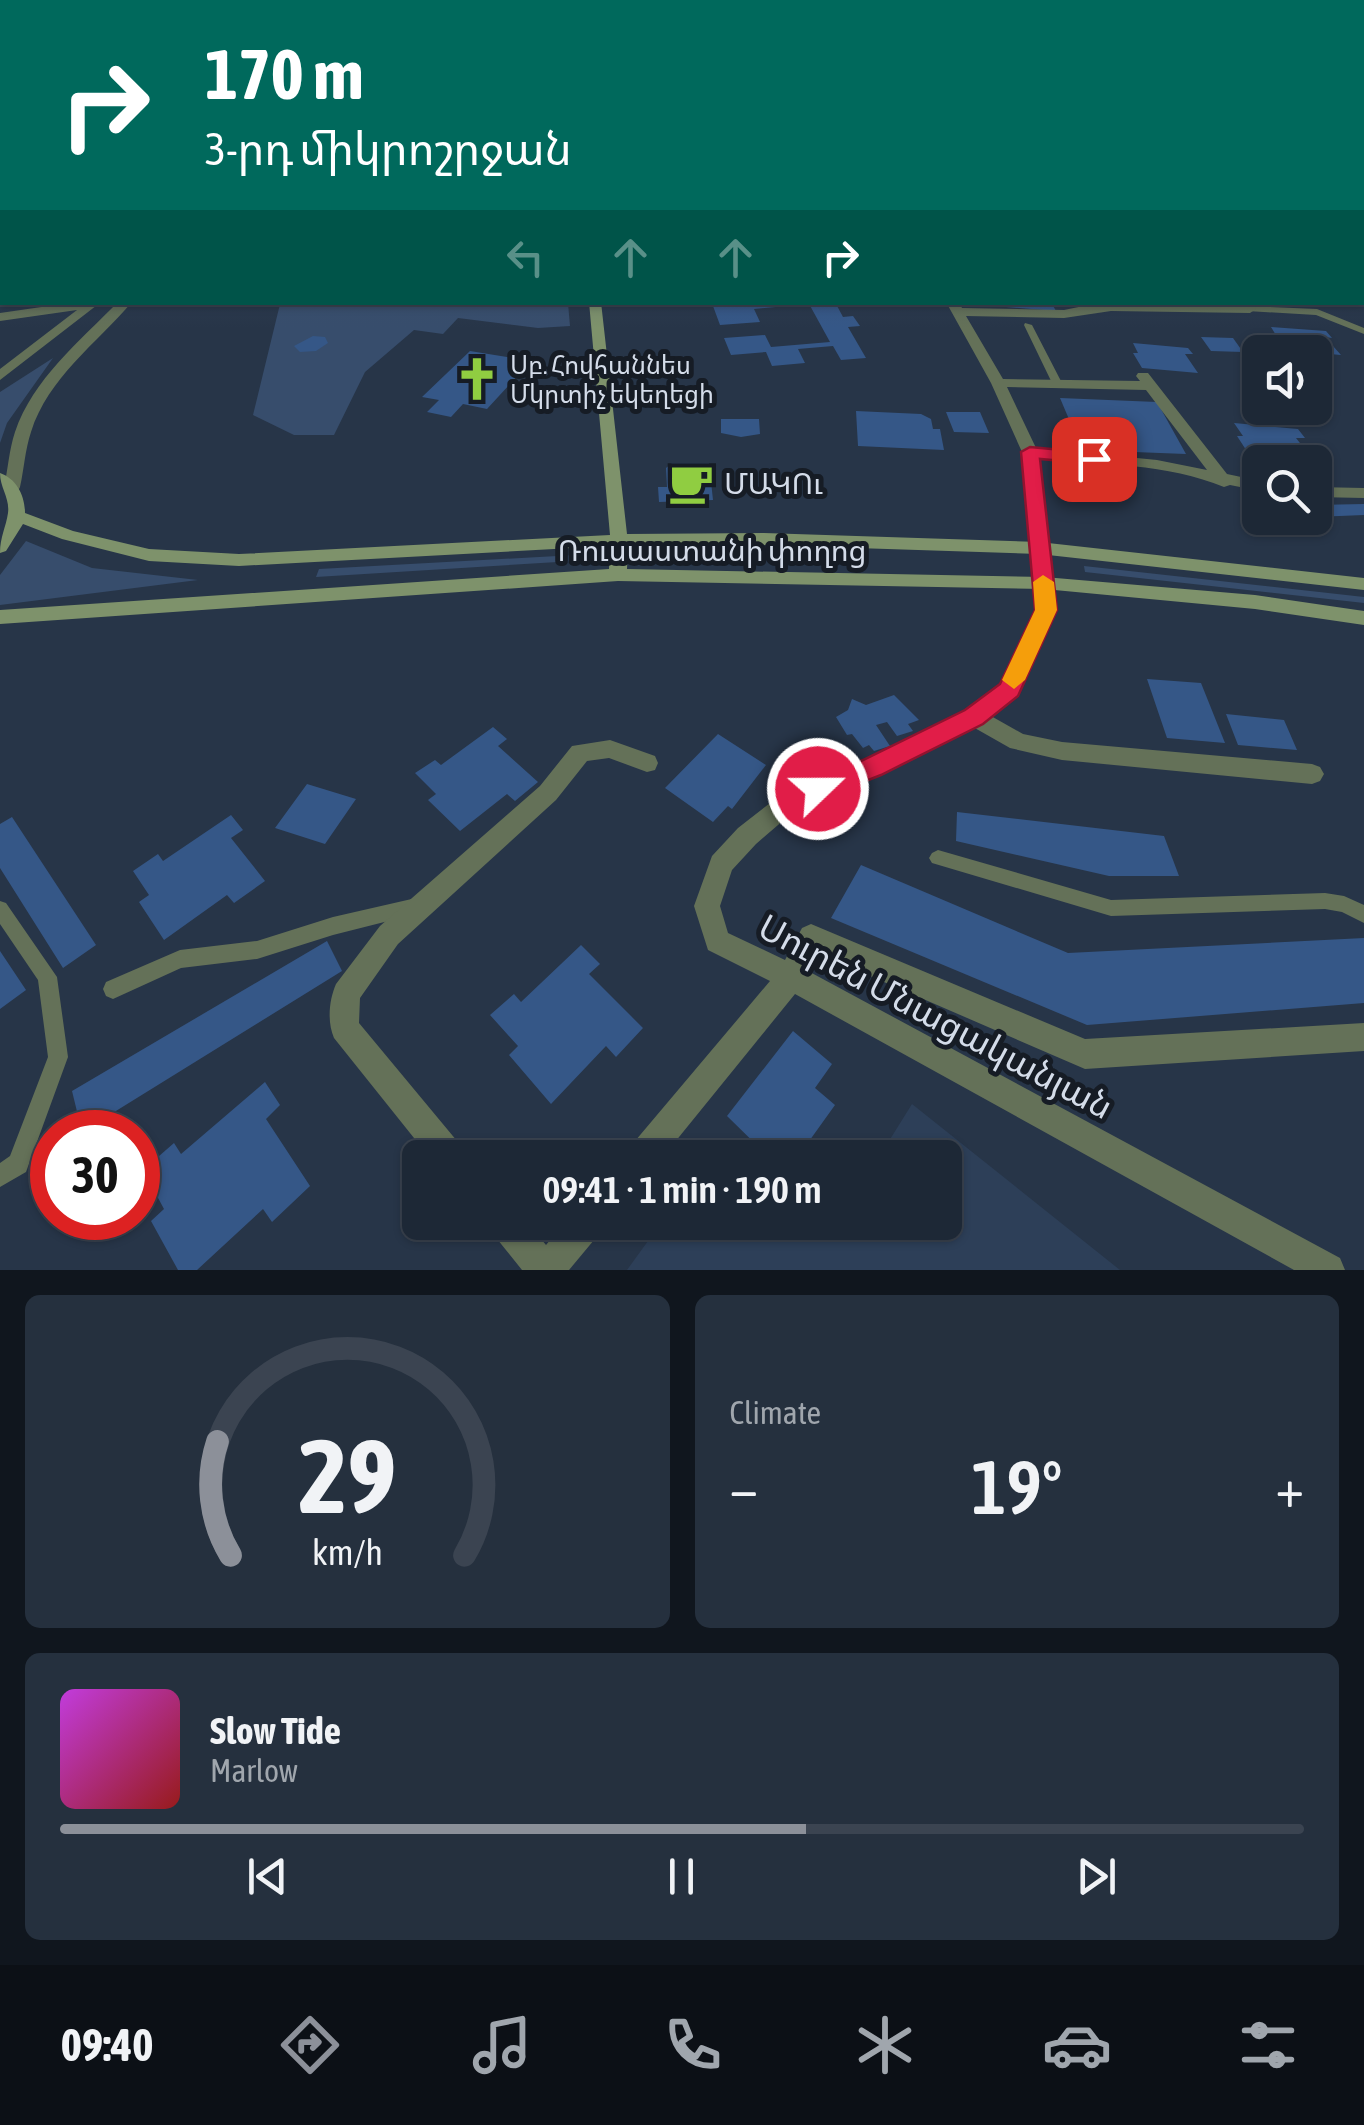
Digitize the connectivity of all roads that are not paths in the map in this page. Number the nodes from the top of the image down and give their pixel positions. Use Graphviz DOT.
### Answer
graph roads {
  1 [pos="83,305"];
  2 [pos="94,305"];
  3 [pos="123,305"];
  4 [pos="595,305"];
  5 [pos="1110,305"];
  6 [pos="1247,306"];
  7 [pos="956,307"];
  8 [pos="0,317"];
  9 [pos="1028,326"];
  10 [pos="1364,331"];
  11 [pos="0,376"];
  12 [pos="998,383"];
  13 [pos="1058,385"];
  14 [pos="1030,452"];
  15 [pos="6,482"];
  16 [pos="1224,482"];
  17 [pos="1242,484"];
  18 [pos="1332,492"];
  19 [pos="1364,493"];
  20 [pos="18,516"];
  21 [pos="619,540"];
  22 [pos="0,547"];
  23 [pos="1039,548"];
  24 [pos="618,575"];
  25 [pos="1044,583"];
  26 [pos="1364,584"];
  27 [pos="0,617"];
  28 [pos="1364,618"];
  29 [pos="974,717"];
  30 [pos="647,763"];
  31 [pos="1312,774"];
  32 [pos="938,858"];
  33 [pos="427,903"];
  34 [pos="0,909"];
  35 [pos="1364,914"];
  36 [pos="790,977"];
  37 [pos="113,989"];
  38 [pos="1364,1037"];
  39 [pos="436,1140"];
  40 [pos="656,1140"];
  41 [pos="0,1176"];
  42 [pos="520,1240"];
  43 [pos="572,1240"];
  44 [pos="546,1270"];
  45 [pos="1328,1270"];
  1 -- 8 [label="street"];
  2 -- 11 [label="street"];
  3 -- 15 [label="street"];
  4 -- 21 [label="main road"];
  5 -- 6 [label="street"];
  5 -- 7 [label="street"];
  6 -- 10 [label="lane"];
  7 -- 12 [label="street, Սուրեն Մնացականյան"];
  9 -- 13 [label="lane"];
  12 -- 13 [label="street"];
  12 -- 14 [label="street, Սուրեն Մնացականյան"];
  13 -- 16 [label="street"];
  14 -- 16 [label="street"];
  14 -- 23 [label="street, Սուրեն Մնացականյան"];
  15 -- 20 [label="main road"];
  16 -- 17 [label="street"];
  18 -- 19 [label="street"];
  20 -- 21 [label="main road, Ռուսաստանի փողոց"];
  20 -- 22 [label="main road"];
  21 -- 23 [label="main road, Ռուսաստանի փողոց"];
  21 -- 24 [label="main road"];
  23 -- 25 [label="street, Սուրեն Մնացականյան"];
  23 -- 26 [label="main road, Ռուսաստանի փողոց"];
  24 -- 25 [label="main road, Ռուսաստանի փողոց"];
  24 -- 27 [label="main road, Ռուսաստանի փողոց"];
  25 -- 28 [label="main road, Ռուսաստանի փողոց"];
  25 -- 29 [label="street, Սուրեն Մնացականյան"];
  29 -- 31 [label="street"];
  29 -- 36 [label="street, Սուրեն Մնացականյան"];
  30 -- 33 [label="street"];
  32 -- 35 [label="lane"];
  33 -- 37 [label="lane"];
  33 -- 39 [label="street"];
  34 -- 41 [label="lane"];
  36 -- 38 [label="street"];
  36 -- 40 [label="street"];
  36 -- 45 [label="street, Սուրեն Մնացականյան"];
  42 -- 44 [label="street"];
  43 -- 44 [label="street"];
}
